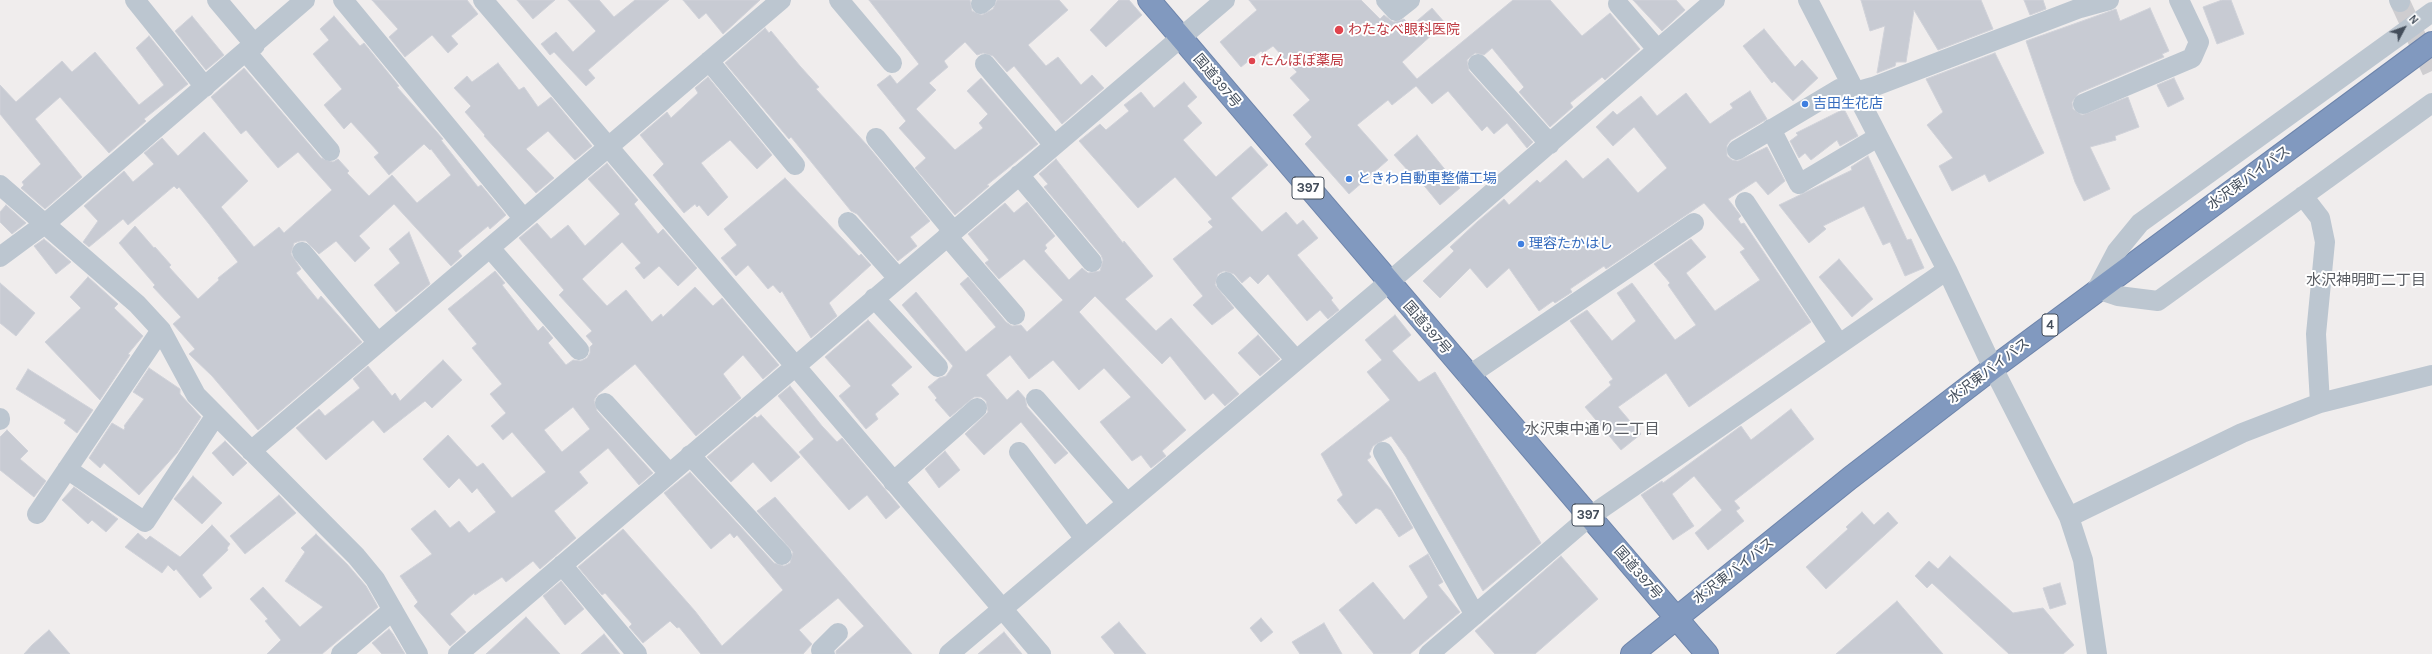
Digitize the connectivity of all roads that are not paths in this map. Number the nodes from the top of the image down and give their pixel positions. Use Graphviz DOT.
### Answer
graph roads {
  1 [pos="135,0"];
  2 [pos="217,0"];
  3 [pos="305,0"];
  4 [pos="343,0"];
  5 [pos="483,0"];
  6 [pos="839,0"];
  7 [pos="1149,0"];
  8 [pos="1225,0"];
  9 [pos="1386,0"];
  10 [pos="1410,0"];
  11 [pos="1715,0"];
  12 [pos="1808,0"];
  13 [pos="2109,0"];
  14 [pos="2179,0"];
  15 [pos="777,1"];
  16 [pos="1618,4"];
  17 [pos="2432,12"];
  18 [pos="1180,37"];
  19 [pos="2432,43"];
  20 [pos="250,49"];
  21 [pos="1657,49"];
  22 [pos="709,61"];
  23 [pos="892,62"];
  24 [pos="985,64"];
  25 [pos="1478,64"];
  26 [pos="205,87"];
  27 [pos="1855,92"];
  28 [pos="2432,103"];
  29 [pos="2083,104"];
  30 [pos="1772,129"];
  31 [pos="1878,137"];
  32 [pos="876,138"];
  33 [pos="1550,144"];
  34 [pos="1054,145"];
  35 [pos="608,147"];
  36 [pos="1737,150"];
  37 [pos="330,151"];
  38 [pos="795,165"];
  39 [pos="1019,175"];
  40 [pos="0,185"];
  41 [pos="2303,196"];
  42 [pos="1744,202"];
  43 [pos="523,218"];
  44 [pos="848,222"];
  45 [pos="46,223"];
  46 [pos="1694,223"];
  47 [pos="950,233"];
  48 [pos="490,248"];
  49 [pos="302,252"];
  50 [pos="0,257"];
  51 [pos="1092,262"];
  52 [pos="1947,270"];
  53 [pos="898,278"];
  54 [pos="1226,282"];
  55 [pos="1388,283"];
  56 [pos="2097,289"];
  57 [pos="874,298"];
  58 [pos="1015,315"];
  59 [pos="161,330"];
  60 [pos="378,343"];
  61 [pos="1839,344"];
  62 [pos="579,350"];
  63 [pos="1296,360"];
  64 [pos="795,366"];
  65 [pos="938,367"];
  66 [pos="1993,368"];
  67 [pos="2432,375"];
  68 [pos="1468,376"];
  69 [pos="1036,399"];
  70 [pos="605,403"];
  71 [pos="2320,403"];
  72 [pos="977,408"];
  73 [pos="216,415"];
  74 [pos="251,451"];
  75 [pos="1019,452"];
  76 [pos="1384,452"];
  77 [pos="690,455"];
  78 [pos="67,469"];
  79 [pos="669,473"];
  80 [pos="893,482"];
  81 [pos="1127,503"];
  82 [pos="37,514"];
  83 [pos="1589,517"];
  84 [pos="2069,517"];
  85 [pos="1085,538"];
  86 [pos="782,555"];
  87 [pos="562,565"];
  88 [pos="1002,609"];
  89 [pos="393,610"];
  90 [pos="1475,615"];
  91 [pos="1676,616"];
  92 [pos="838,633"];
  93 [pos="341,654"];
  94 [pos="418,654"];
  95 [pos="458,654"];
  96 [pos="637,654"];
  97 [pos="825,654"];
  98 [pos="950,654"];
  99 [pos="1041,654"];
  100 [pos="1429,654"];
  101 [pos="1632,654"];
  102 [pos="1707,654"];
  103 [pos="2097,654"];
  1 -- 26 [label="street"];
  2 -- 20 [label="street"];
  3 -- 20 [label="street"];
  4 -- 43 [label="street"];
  5 -- 35 [label="street"];
  6 -- 23 [label="street"];
  7 -- 18 [label="highway, 国道397号 / 397"];
  8 -- 18 [label="street"];
  9 -- 10 [label="street"];
  11 -- 21 [label="street"];
  12 -- 27 [label="street"];
  13 -- 27 [label="street"];
  14 -- 29 [label="street"];
  15 -- 22 [label="street"];
  16 -- 21 [label="street"];
  17 -- 56 [label="street"];
  18 -- 34 [label="street"];
  18 -- 55 [label="highway, 国道397号 / 397"];
  19 -- 56 [label="highway, 水沢東バイパス / 4"];
  20 -- 26 [label="street"];
  20 -- 37 [label="street"];
  21 -- 33 [label="street"];
  22 -- 35 [label="street"];
  22 -- 38 [label="street"];
  24 -- 34 [label="street"];
  25 -- 33 [label="street"];
  26 -- 45 [label="street"];
  27 -- 30 [label="street"];
  27 -- 31 [label="street"];
  28 -- 41 [label="street"];
  30 -- 31 [label="street"];
  30 -- 36 [label="street"];
  31 -- 52 [label="street"];
  32 -- 47 [label="street"];
  33 -- 55 [label="street"];
  34 -- 39 [label="street"];
  35 -- 43 [label="street"];
  35 -- 64 [label="street"];
  39 -- 47 [label="street"];
  39 -- 51 [label="street"];
  40 -- 45 [label="street"];
  41 -- 56 [label="street"];
  41 -- 71 [label="street"];
  42 -- 61 [label="street"];
  43 -- 48 [label="street"];
  44 -- 53 [label="street"];
  45 -- 50 [label="street"];
  45 -- 59 [label="street"];
  46 -- 68 [label="street"];
  47 -- 53 [label="street"];
  47 -- 58 [label="street"];
  48 -- 60 [label="street"];
  48 -- 62 [label="street"];
  49 -- 60 [label="street"];
  52 -- 61 [label="street"];
  52 -- 66 [label="street"];
  53 -- 57 [label="street"];
  54 -- 63 [label="street"];
  55 -- 63 [label="street"];
  55 -- 68 [label="highway, 国道397号 / 397"];
  56 -- 66 [label="highway, 水沢東バイパス / 4"];
  57 -- 64 [label="street"];
  57 -- 65 [label="street"];
  59 -- 73 [label="street"];
  59 -- 78 [label="street"];
  60 -- 74 [label="street"];
  61 -- 83 [label="street"];
  63 -- 81 [label="street"];
  64 -- 77 [label="street"];
  64 -- 80 [label="street"];
  66 -- 84 [label="street"];
  66 -- 91 [label="highway, 水沢東バイパス / 4"];
  67 -- 71 [label="street"];
  68 -- 83 [label="highway, 国道397号 / 397"];
  69 -- 81 [label="street"];
  70 -- 79 [label="street"];
  71 -- 84 [label="street"];
  72 -- 80 [label="street"];
  73 -- 74 [label="street"];
  73 -- 78 [label="street"];
  74 -- 89 [label="street"];
  75 -- 85 [label="street"];
  76 -- 90 [label="street"];
  77 -- 79 [label="street"];
  77 -- 86 [label="street"];
  78 -- 82 [label="street"];
  79 -- 87 [label="street"];
  80 -- 88 [label="street"];
  81 -- 85 [label="street"];
  83 -- 90 [label="street"];
  83 -- 91 [label="highway, 国道397号 / 397"];
  84 -- 103 [label="street"];
  85 -- 88 [label="street"];
  87 -- 95 [label="street"];
  87 -- 96 [label="street"];
  88 -- 98 [label="street"];
  88 -- 99 [label="street"];
  89 -- 93 [label="street"];
  89 -- 94 [label="street"];
  90 -- 100 [label="street"];
  91 -- 101 [label="highway, 水沢東バイパス / 4"];
  91 -- 102 [label="highway, 国道397号 / 397"];
  92 -- 97 [label="street"];
}
